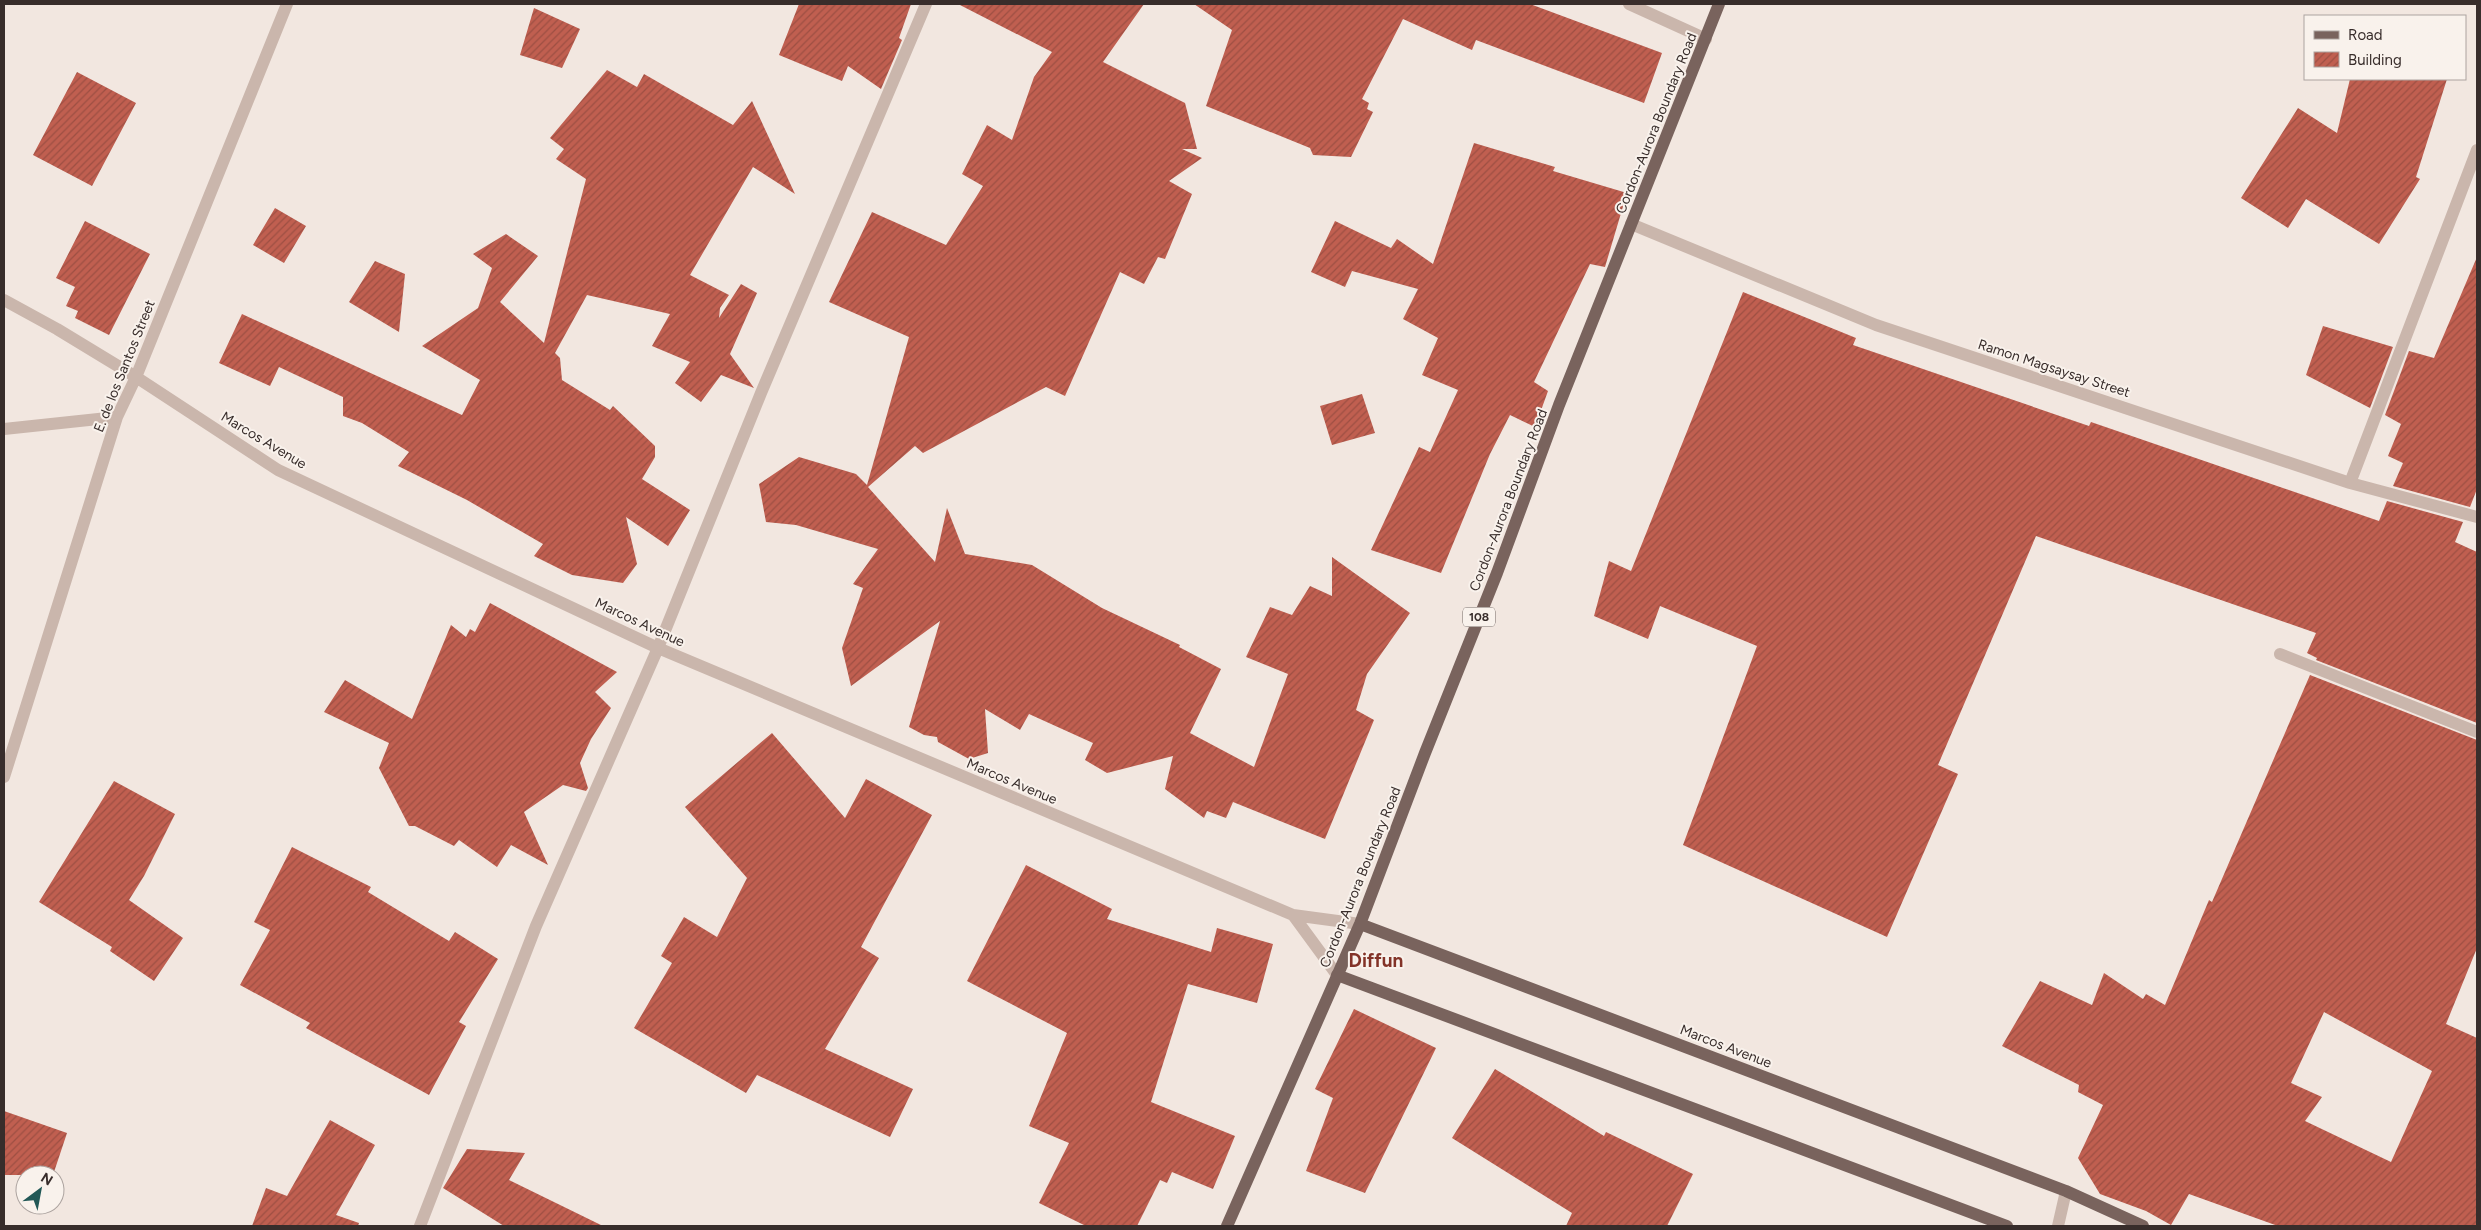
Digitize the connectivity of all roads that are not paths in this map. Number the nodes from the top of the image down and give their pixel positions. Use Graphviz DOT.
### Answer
graph roads {
  1 [pos="287,4"];
  2 [pos="926,4"];
  3 [pos="1629,4"];
  4 [pos="1719,4"];
  5 [pos="1706,38"];
  6 [pos="2477,150"];
  7 [pos="1631,224"];
  8 [pos="4,300"];
  9 [pos="136,378"];
  10 [pos="117,417"];
  11 [pos="4,429"];
  12 [pos="2350,483"];
  13 [pos="2477,517"];
  14 [pos="658,648"];
  15 [pos="2280,654"];
  16 [pos="2477,732"];
  17 [pos="4,777"];
  18 [pos="1293,915"];
  19 [pos="1360,924"];
  20 [pos="1337,975"];
  21 [pos="2066,1191"];
  22 [pos="420,1226"];
  23 [pos="1227,1226"];
  24 [pos="2006,1226"];
  25 [pos="2058,1226"];
  26 [pos="2143,1226"];
  1 -- 9 [label="street, E. de los Santos Street"];
  2 -- 14 [label="street"];
  3 -- 5 [label="street"];
  4 -- 5 [label="main road, Cordon-Aurora Boundary Road / 108"];
  5 -- 7 [label="main road, Cordon-Aurora Boundary Road / 108"];
  6 -- 12 [label="street"];
  7 -- 12 [label="street, Ramon Magsaysay Street"];
  7 -- 19 [label="main road, Cordon-Aurora Boundary Road / 108"];
  8 -- 9 [label="street, Marcos Avenue"];
  9 -- 10 [label="street, E. de los Santos Street"];
  9 -- 14 [label="street, Marcos Avenue"];
  10 -- 11 [label="street"];
  10 -- 17 [label="street, E. de los Santos Street"];
  12 -- 13 [label="street, Ramon Magsaysay Street"];
  14 -- 18 [label="street, Marcos Avenue"];
  14 -- 22 [label="street"];
  15 -- 16 [label="street"];
  18 -- 19 [label="street, Marcos Avenue"];
  18 -- 20 [label="street"];
  19 -- 20 [label="main road, Cordon-Aurora Boundary Road / 108"];
  19 -- 21 [label="main road, Marcos Avenue"];
  20 -- 23 [label="main road, Cordon-Aurora Boundary Road / 108"];
  20 -- 24 [label="main road"];
  21 -- 25 [label="street"];
  21 -- 26 [label="main road, Marcos Avenue"];
}
